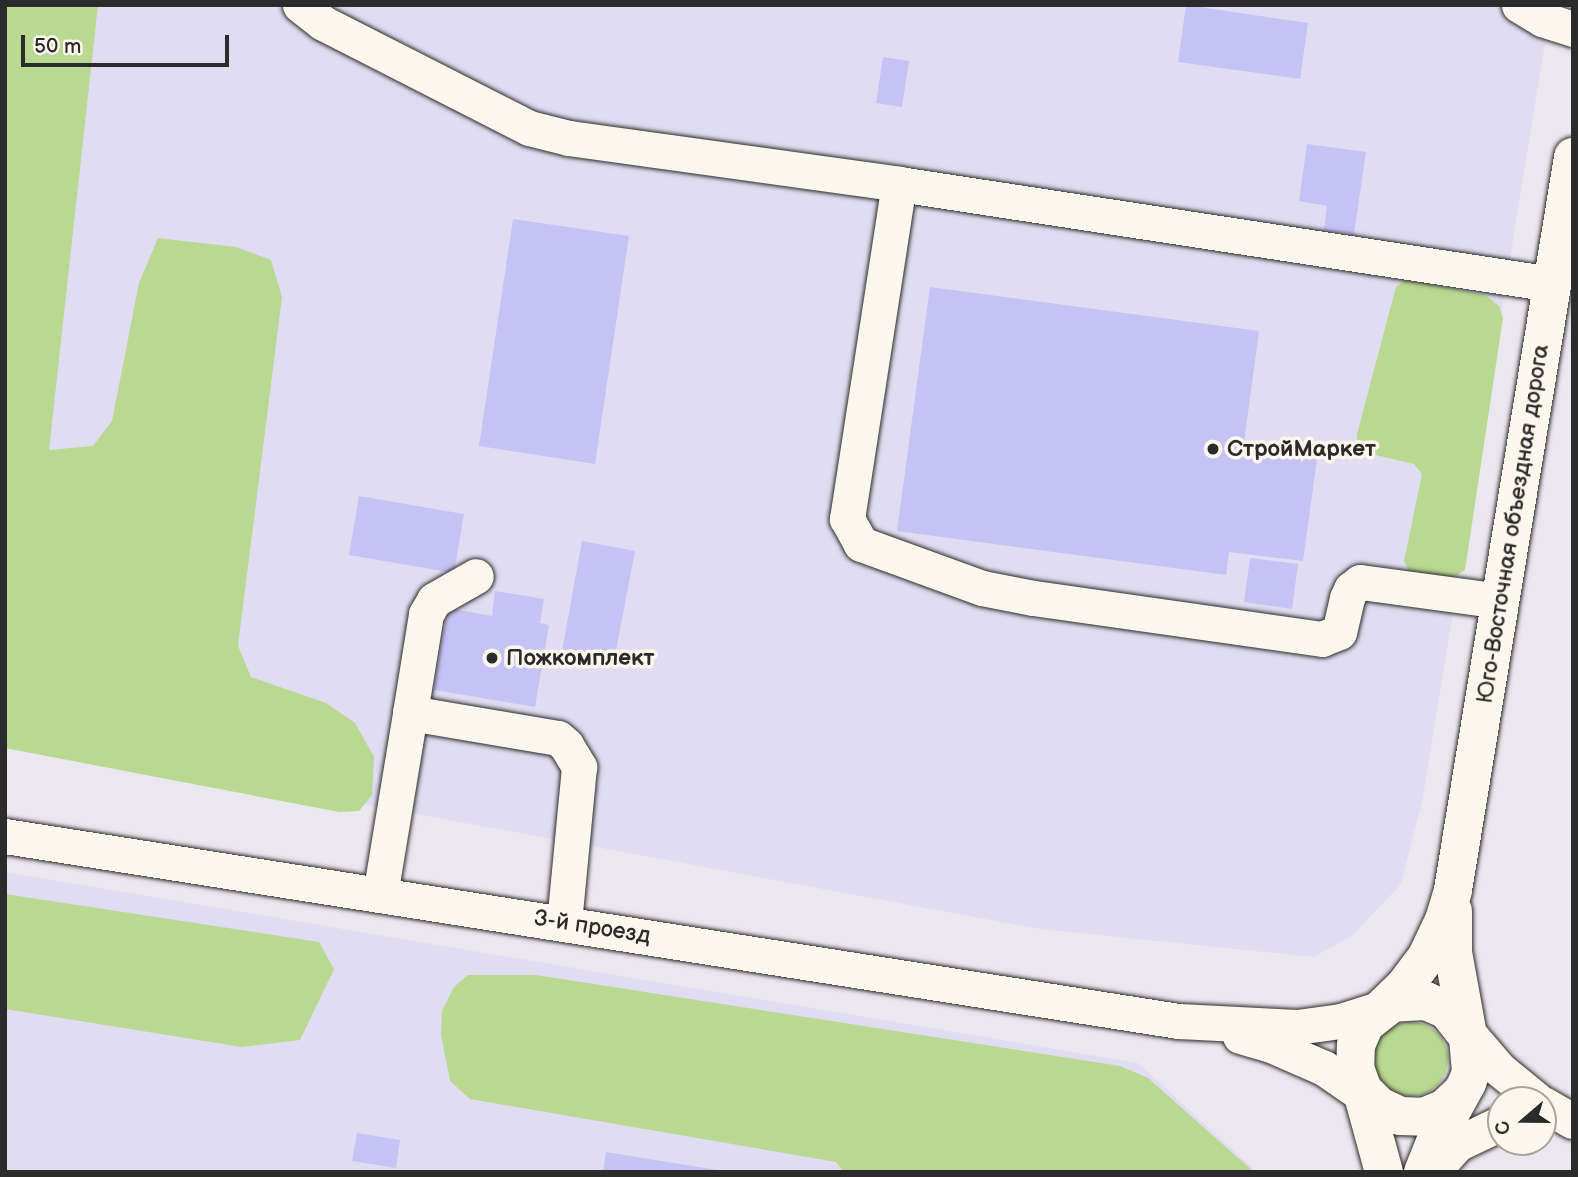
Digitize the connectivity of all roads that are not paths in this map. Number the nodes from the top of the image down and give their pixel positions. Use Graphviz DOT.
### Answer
graph roads {
  1 [pos="300,5"];
  2 [pos="1519,5"];
  3 [pos="1573,29"];
  4 [pos="1573,157"];
  5 [pos="899,184"];
  6 [pos="1552,284"];
  7 [pos="476,576"];
  8 [pos="1501,601"];
  9 [pos="410,713"];
  10 [pos="5,836"];
  11 [pos="1453,890"];
  12 [pos="380,895"];
  13 [pos="564,923"];
  14 [pos="1382,1008"];
  15 [pos="1179,1021"];
  16 [pos="1466,1032"];
  17 [pos="1271,1045"];
  18 [pos="1520,1086"];
  19 [pos="1367,1094"];
  20 [pos="1445,1107"];
  21 [pos="1487,1109"];
  22 [pos="1487,1130"];
  23 [pos="1382,1160"];
  24 [pos="1423,1172"];
  25 [pos="1432,1172"];
  1 -- 5 [label="street"];
  2 -- 3 [label="street"];
  4 -- 6 [label="main road, Юго-Восточная объездная дорога"];
  5 -- 6 [label="street"];
  5 -- 8 [label="street"];
  6 -- 8 [label="main road, Юго-Восточная объездная дорога"];
  7 -- 9 [label="street"];
  8 -- 11 [label="main road, Юго-Восточная объездная дорога"];
  9 -- 12 [label="street"];
  9 -- 13 [label="street"];
  10 -- 12 [label="street, 3-й проезд"];
  11 -- 14 [label="main road"];
  11 -- 16 [label="main road"];
  12 -- 13 [label="street, 3-й проезд"];
  13 -- 15 [label="street, 3-й проезд"];
  14 -- 15 [label="street"];
  14 -- 16 [label="main road"];
  14 -- 19 [label="main road"];
  15 -- 17 [label="street"];
  16 -- 18 [label="street"];
  16 -- 20 [label="main road"];
  17 -- 19 [label="street"];
  17 -- 23 [label="street"];
  19 -- 20 [label="main road"];
  19 -- 23 [label="main road"];
  20 -- 21 [label="street"];
  20 -- 24 [label="main road"];
  22 -- 25 [label="street"];
}
